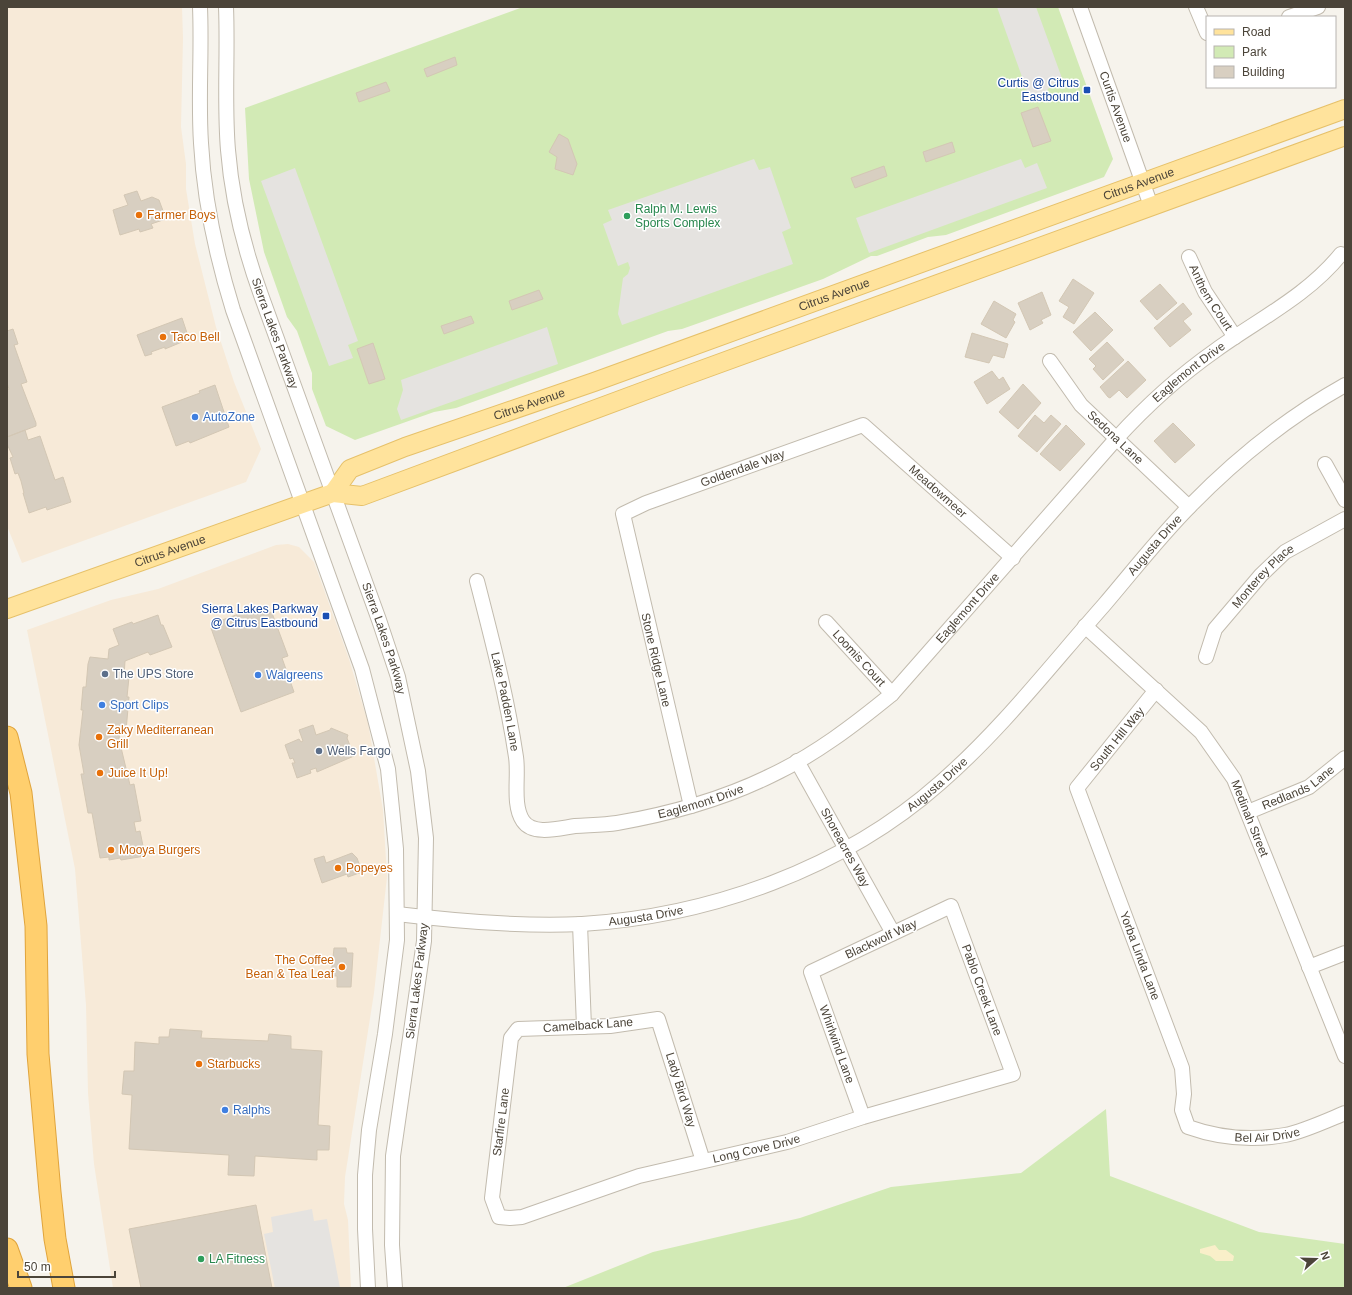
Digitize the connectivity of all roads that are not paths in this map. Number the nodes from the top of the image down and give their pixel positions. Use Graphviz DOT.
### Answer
graph roads {
  1 [pos="200,7"];
  2 [pos="226,7"];
  3 [pos="1080,7"];
  4 [pos="1196,7"];
  5 [pos="1318,7"];
  6 [pos="1292,16"];
  7 [pos="1206,31"];
  8 [pos="1345,109"];
  9 [pos="1345,136"];
  10 [pos="1144,184"];
  11 [pos="1151,206"];
  12 [pos="1340,254"];
  13 [pos="1189,257"];
  14 [pos="1235,337"];
  15 [pos="1050,361"];
  16 [pos="1345,385"];
  17 [pos="863,425"];
  18 [pos="1116,439"];
  19 [pos="1325,464"];
  20 [pos="333,493"];
  21 [pos="1345,500"];
  22 [pos="302,503"];
  23 [pos="1189,507"];
  24 [pos="623,514"];
  25 [pos="1345,519"];
  26 [pos="1013,558"];
  27 [pos="477,581"];
  28 [pos="7,609"];
  29 [pos="826,622"];
  30 [pos="1085,626"];
  31 [pos="1206,657"];
  32 [pos="1156,690"];
  33 [pos="892,694"];
  34 [pos="7,737"];
  35 [pos="1345,758"];
  36 [pos="798,761"];
  37 [pos="1077,788"];
  38 [pos="690,806"];
  39 [pos="1248,812"];
  40 [pos="524,822"];
  41 [pos="846,848"];
  42 [pos="951,906"];
  43 [pos="397,914"];
  44 [pos="425,917"];
  45 [pos="580,924"];
  46 [pos="893,933"];
  47 [pos="1345,953"];
  48 [pos="1309,967"];
  49 [pos="811,972"];
  50 [pos="658,1019"];
  51 [pos="584,1027"];
  52 [pos="518,1029"];
  53 [pos="1345,1056"];
  54 [pos="1013,1074"];
  55 [pos="1345,1113"];
  56 [pos="863,1117"];
  57 [pos="1188,1127"];
  58 [pos="703,1161"];
  59 [pos="499,1216"];
  60 [pos="7,1249"];
  61 [pos="21,1288"];
  62 [pos="64,1288"];
  63 [pos="368,1288"];
  64 [pos="395,1288"];
  1 -- 22 [label="street, Sierra Lakes Parkway"];
  2 -- 20 [label="street, Sierra Lakes Parkway"];
  3 -- 10 [label="street, Curtis Avenue"];
  4 -- 7 [label="street"];
  5 -- 6 [label="street"];
  8 -- 10 [label="main road, Citrus Avenue"];
  9 -- 11 [label="main road, Citrus Avenue"];
  10 -- 11 [label="street, Curtis Avenue"];
  10 -- 20 [label="main road, Citrus Avenue"];
  11 -- 20 [label="main road, Citrus Avenue"];
  12 -- 14 [label="street, Eaglemont Drive"];
  13 -- 14 [label="street, Anthem Court"];
  14 -- 18 [label="street, Eaglemont Drive"];
  15 -- 18 [label="street, Sedona Lane"];
  16 -- 23 [label="street, Augusta Drive"];
  17 -- 24 [label="street, Goldendale Way"];
  17 -- 26 [label="street, Meadowmeer"];
  18 -- 23 [label="street, Sedona Lane"];
  18 -- 26 [label="street, Eaglemont Drive"];
  19 -- 21 [label="street"];
  20 -- 22 [label="main road, Citrus Avenue"];
  20 -- 44 [label="street, Sierra Lakes Parkway"];
  22 -- 28 [label="main road, Citrus Avenue"];
  22 -- 43 [label="street, Sierra Lakes Parkway"];
  23 -- 30 [label="street, Augusta Drive"];
  24 -- 38 [label="street, Stone Ridge Lane"];
  25 -- 31 [label="street, Monterey Place"];
  26 -- 33 [label="street, Eaglemont Drive"];
  27 -- 40 [label="street, Lake Padden Lane"];
  29 -- 33 [label="street, Loomis Court"];
  30 -- 32 [label="street, Medinah Street"];
  30 -- 41 [label="street, Augusta Drive"];
  32 -- 37 [label="street, South Hill Way"];
  32 -- 39 [label="street, Medinah Street"];
  33 -- 36 [label="street, Eaglemont Drive"];
  34 -- 62 [label="highway"];
  35 -- 39 [label="street, Redlands Lane"];
  36 -- 38 [label="street, Eaglemont Drive"];
  36 -- 41 [label="street, Shoreacres Way"];
  37 -- 57 [label="street, Yorba Linda Lane"];
  38 -- 40 [label="street, Eaglemont Drive"];
  39 -- 48 [label="street, Medinah Street"];
  41 -- 45 [label="street, Augusta Drive"];
  41 -- 46 [label="street, Shoreacres Way"];
  42 -- 46 [label="street, Blackwolf Way"];
  42 -- 54 [label="street, Pablo Creek Lane"];
  43 -- 44 [label="street, Augusta Drive"];
  43 -- 63 [label="street, Sierra Lakes Parkway"];
  44 -- 45 [label="street, Augusta Drive"];
  44 -- 64 [label="street, Sierra Lakes Parkway"];
  45 -- 51 [label="street"];
  46 -- 49 [label="street, Blackwolf Way"];
  47 -- 48 [label="street"];
  48 -- 53 [label="street, Medinah Street"];
  49 -- 56 [label="street, Whirlwind Lane"];
  50 -- 51 [label="street, Camelback Lane"];
  50 -- 58 [label="street, Lady Bird Way"];
  51 -- 52 [label="street, Camelback Lane"];
  52 -- 59 [label="street, Starfire Lane"];
  54 -- 56 [label="street, Long Cove Drive"];
  55 -- 57 [label="street, Bel Air Drive"];
  56 -- 58 [label="street, Long Cove Drive"];
  58 -- 59 [label="street, Long Cove Drive"];
  60 -- 61 [label="highway"];
}
